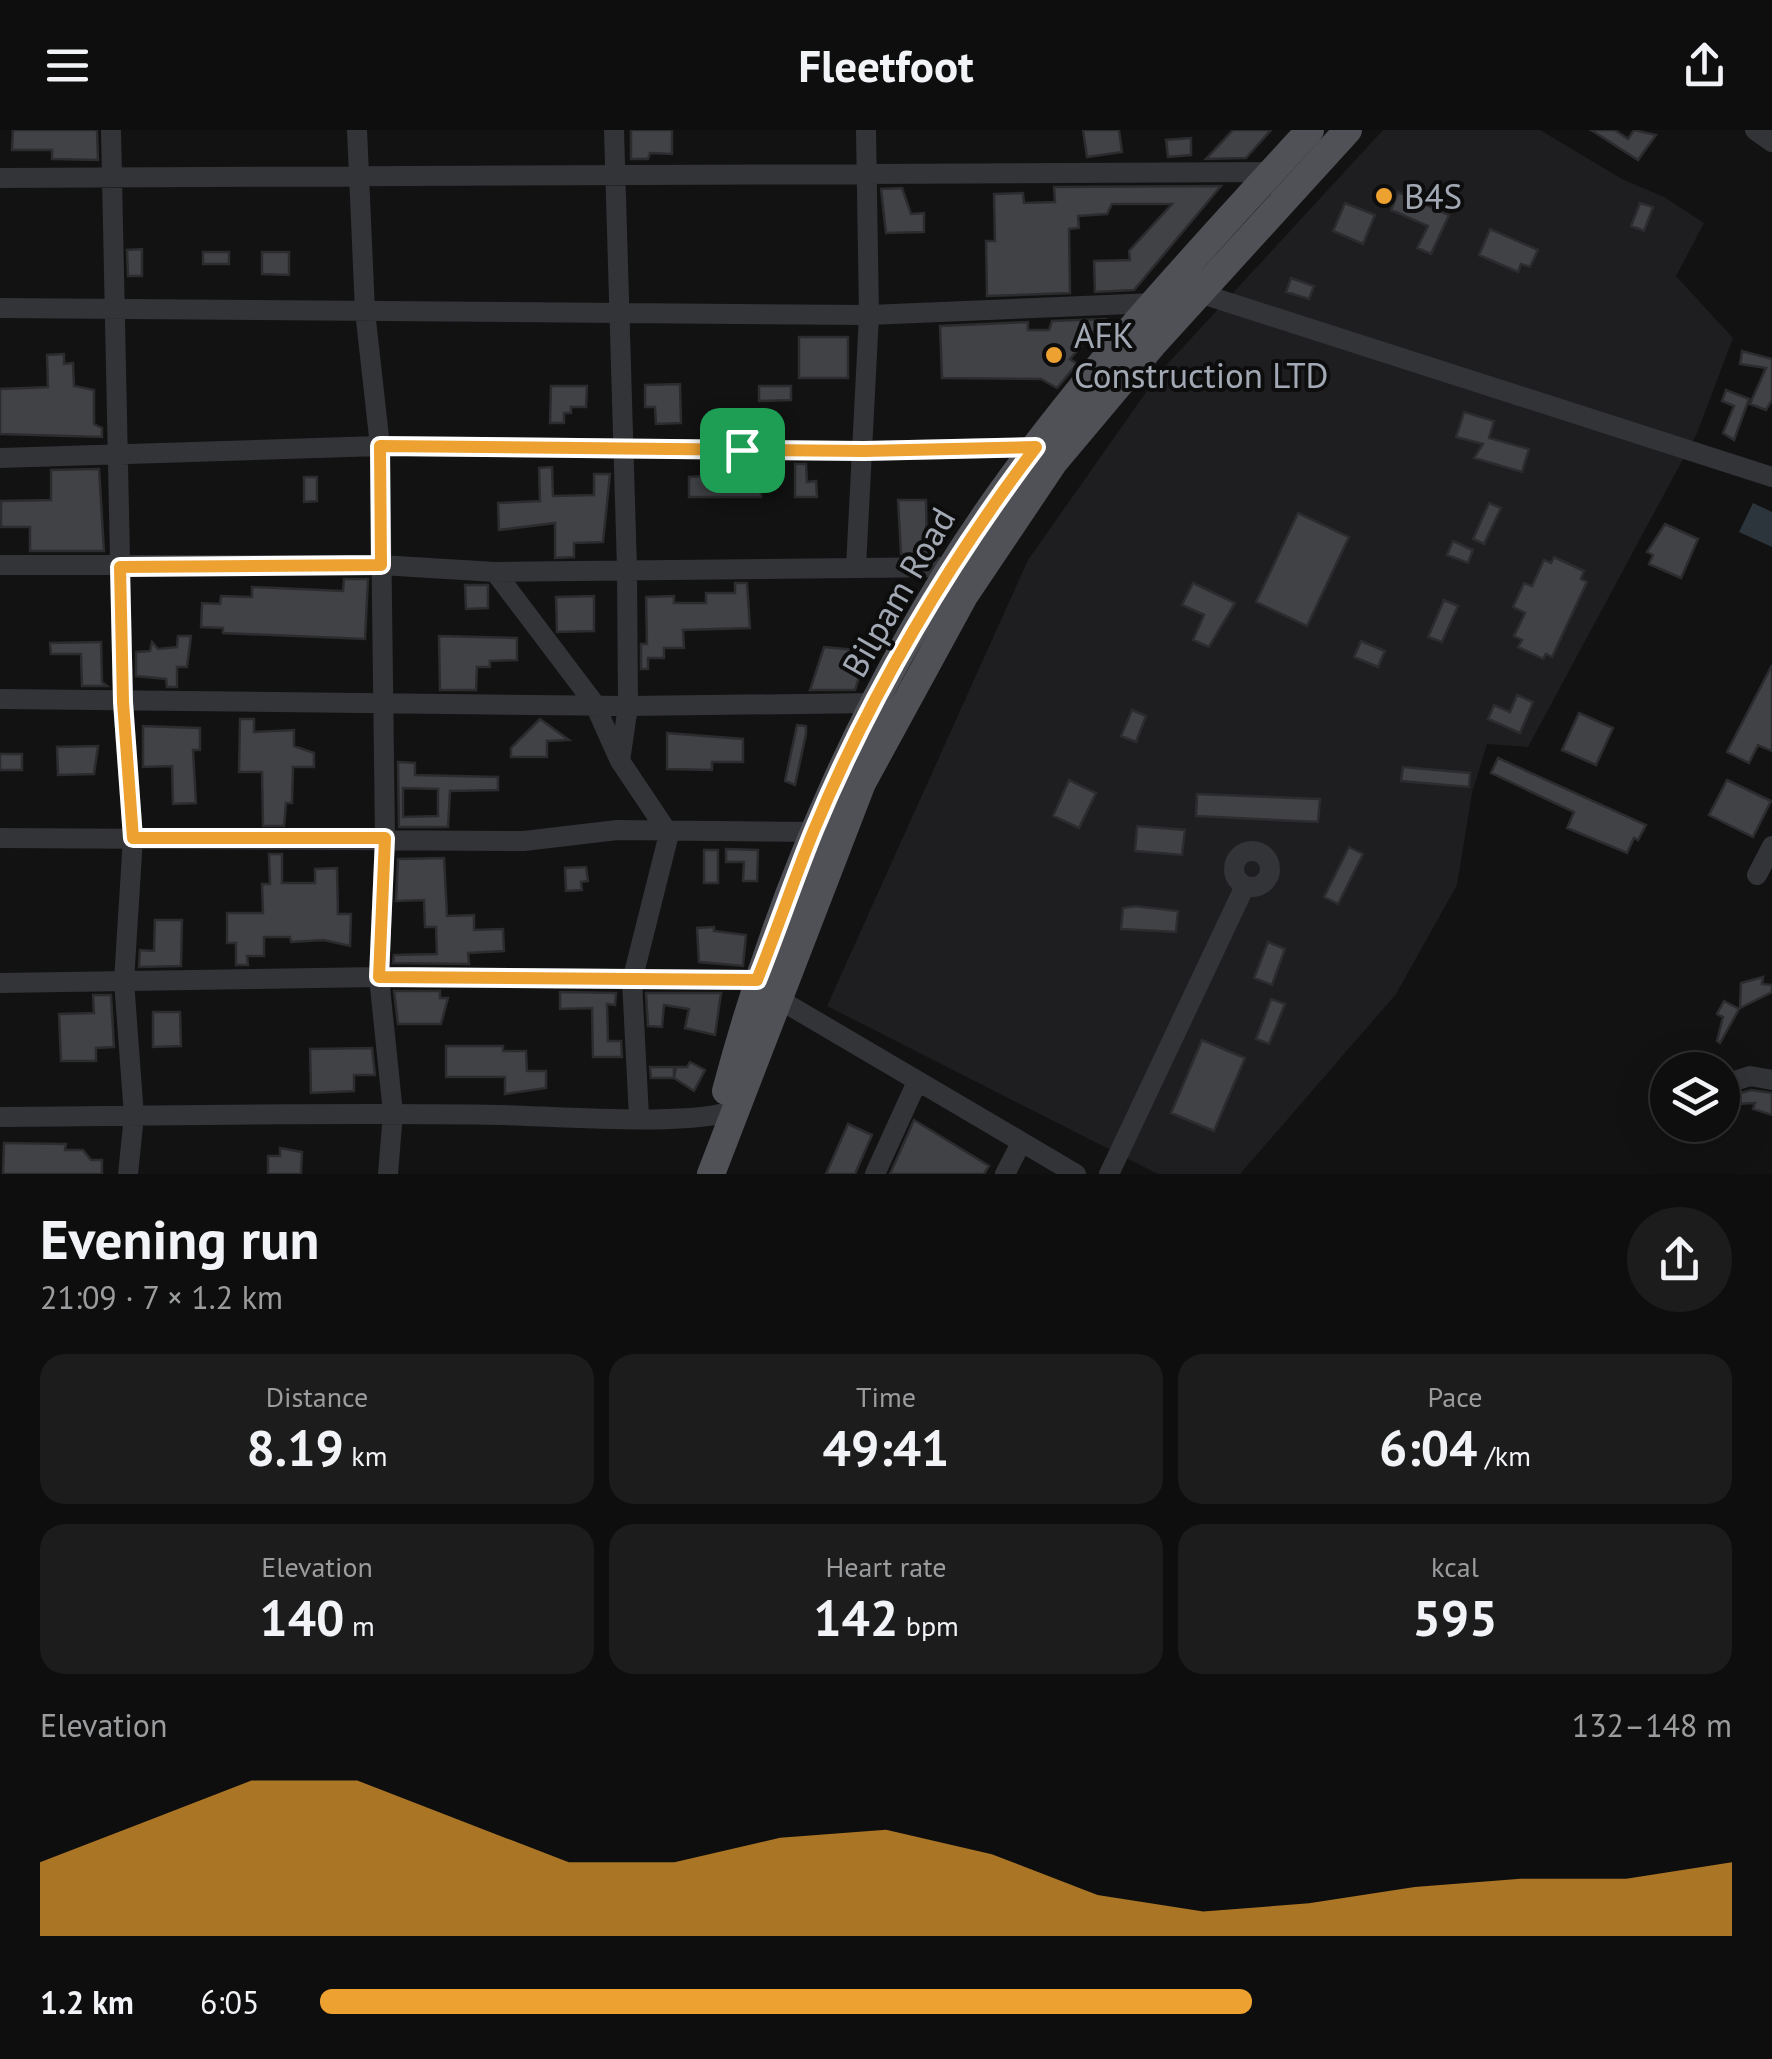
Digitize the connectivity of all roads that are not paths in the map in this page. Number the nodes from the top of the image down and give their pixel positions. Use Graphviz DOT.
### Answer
graph roads {
  1 [pos="111,130"];
  2 [pos="357,130"];
  3 [pos="614,130"];
  4 [pos="866,130"];
  5 [pos="1310,130"];
  6 [pos="1348,130"];
  7 [pos="1755,130"];
  8 [pos="1772,142"];
  9 [pos="1272,172"];
  10 [pos="356,173"];
  11 [pos="615,174"];
  12 [pos="866,174"];
  13 [pos="112,175"];
  14 [pos="0,178"];
  15 [pos="1199,293"];
  16 [pos="1154,302"];
  17 [pos="0,308"];
  18 [pos="116,308"];
  19 [pos="618,310"];
  20 [pos="364,311"];
  21 [pos="869,315"];
  22 [pos="380,446"];
  23 [pos="1036,447"];
  24 [pos="622,450"];
  25 [pos="864,451"];
  26 [pos="118,455"];
  27 [pos="0,458"];
  28 [pos="1772,477"];
  29 [pos="0,565"];
  30 [pos="381,565"];
  31 [pos="856,566"];
  32 [pos="120,567"];
  33 [pos="953,567"];
  34 [pos="627,570"];
  35 [pos="495,572"];
  36 [pos="0,699"];
  37 [pos="123,702"];
  38 [pos="380,703"];
  39 [pos="594,703"];
  40 [pos="876,703"];
  41 [pos="628,706"];
  42 [pos="620,761"];
  43 [pos="813,832"];
  44 [pos="669,834"];
  45 [pos="0,838"];
  46 [pos="133,838"];
  47 [pos="385,838"];
  48 [pos="1772,846"];
  49 [pos="1758,876"];
  50 [pos="1245,886"];
  51 [pos="379,977"];
  52 [pos="124,981"];
  53 [pos="632,981"];
  54 [pos="0,983"];
  55 [pos="763,989"];
  56 [pos="1740,1079"];
  57 [pos="1772,1080"];
  58 [pos="916,1084"];
  59 [pos="393,1113"];
  60 [pos="727,1113"];
  61 [pos="134,1116"];
  62 [pos="0,1117"];
  63 [pos="639,1117"];
  64 [pos="1021,1143"];
  65 [pos="128,1174"];
  66 [pos="388,1174"];
  67 [pos="692,1174"];
  68 [pos="711,1174"];
  69 [pos="875,1174"];
  70 [pos="1004,1174"];
  71 [pos="1076,1174"];
  72 [pos="1109,1174"];
  1 -- 13 [label="street"];
  2 -- 10 [label="street"];
  3 -- 11 [label="street"];
  4 -- 12 [label="street"];
  5 -- 9 [label="main road, Bilpam Road"];
  6 -- 15 [label="main road"];
  7 -- 8 [label="street"];
  9 -- 12 [label="street"];
  9 -- 16 [label="main road, Bilpam Road"];
  10 -- 11 [label="street"];
  10 -- 13 [label="street"];
  10 -- 20 [label="street"];
  11 -- 12 [label="street"];
  11 -- 19 [label="street"];
  12 -- 21 [label="street"];
  13 -- 14 [label="street"];
  13 -- 18 [label="street"];
  15 -- 28 [label="street"];
  15 -- 55 [label="main road"];
  16 -- 21 [label="street"];
  16 -- 23 [label="main road, Bilpam Road"];
  17 -- 18 [label="street"];
  18 -- 20 [label="street"];
  18 -- 26 [label="street"];
  19 -- 20 [label="street"];
  19 -- 21 [label="street"];
  19 -- 24 [label="street"];
  20 -- 22 [label="street"];
  21 -- 25 [label="street"];
  22 -- 24 [label="street"];
  22 -- 26 [label="street"];
  22 -- 30 [label="street"];
  23 -- 25 [label="street"];
  23 -- 33 [label="main road, Bilpam Road"];
  24 -- 25 [label="street"];
  24 -- 34 [label="street"];
  25 -- 31 [label="street"];
  26 -- 27 [label="street"];
  26 -- 32 [label="street"];
  29 -- 32 [label="street"];
  30 -- 32 [label="street"];
  30 -- 35 [label="street"];
  30 -- 38 [label="street"];
  31 -- 33 [label="street"];
  31 -- 34 [label="street"];
  32 -- 37 [label="street"];
  33 -- 40 [label="main road, Bilpam Road"];
  34 -- 35 [label="street"];
  34 -- 41 [label="street"];
  35 -- 39 [label="street"];
  36 -- 37 [label="street"];
  37 -- 38 [label="street"];
  37 -- 46 [label="street"];
  38 -- 39 [label="street"];
  38 -- 47 [label="street"];
  39 -- 41 [label="street"];
  39 -- 42 [label="street"];
  40 -- 41 [label="street"];
  40 -- 43 [label="main road, Bilpam Road"];
  41 -- 42 [label="street"];
  42 -- 44 [label="street"];
  43 -- 44 [label="street"];
  43 -- 55 [label="main road, Bilpam Road"];
  44 -- 47 [label="street"];
  44 -- 53 [label="street"];
  45 -- 46 [label="street"];
  46 -- 47 [label="street"];
  46 -- 52 [label="street"];
  47 -- 51 [label="street"];
  48 -- 49 [label="street"];
  50 -- 72 [label="street"];
  51 -- 52 [label="street"];
  51 -- 53 [label="street"];
  51 -- 59 [label="street"];
  52 -- 54 [label="street"];
  52 -- 61 [label="street"];
  53 -- 55 [label="street"];
  53 -- 63 [label="street"];
  55 -- 58 [label="street"];
  55 -- 60 [label="main road, Bilpam Road"];
  56 -- 57 [label="street"];
  58 -- 64 [label="street"];
  58 -- 69 [label="street"];
  59 -- 61 [label="street"];
  59 -- 63 [label="street"];
  59 -- 66 [label="street"];
  60 -- 63 [label="street"];
  60 -- 67 [label="main road, Bilpam Road"];
  60 -- 68 [label="main road"];
  61 -- 62 [label="street"];
  61 -- 65 [label="street"];
  64 -- 70 [label="street"];
  64 -- 71 [label="street"];
}
